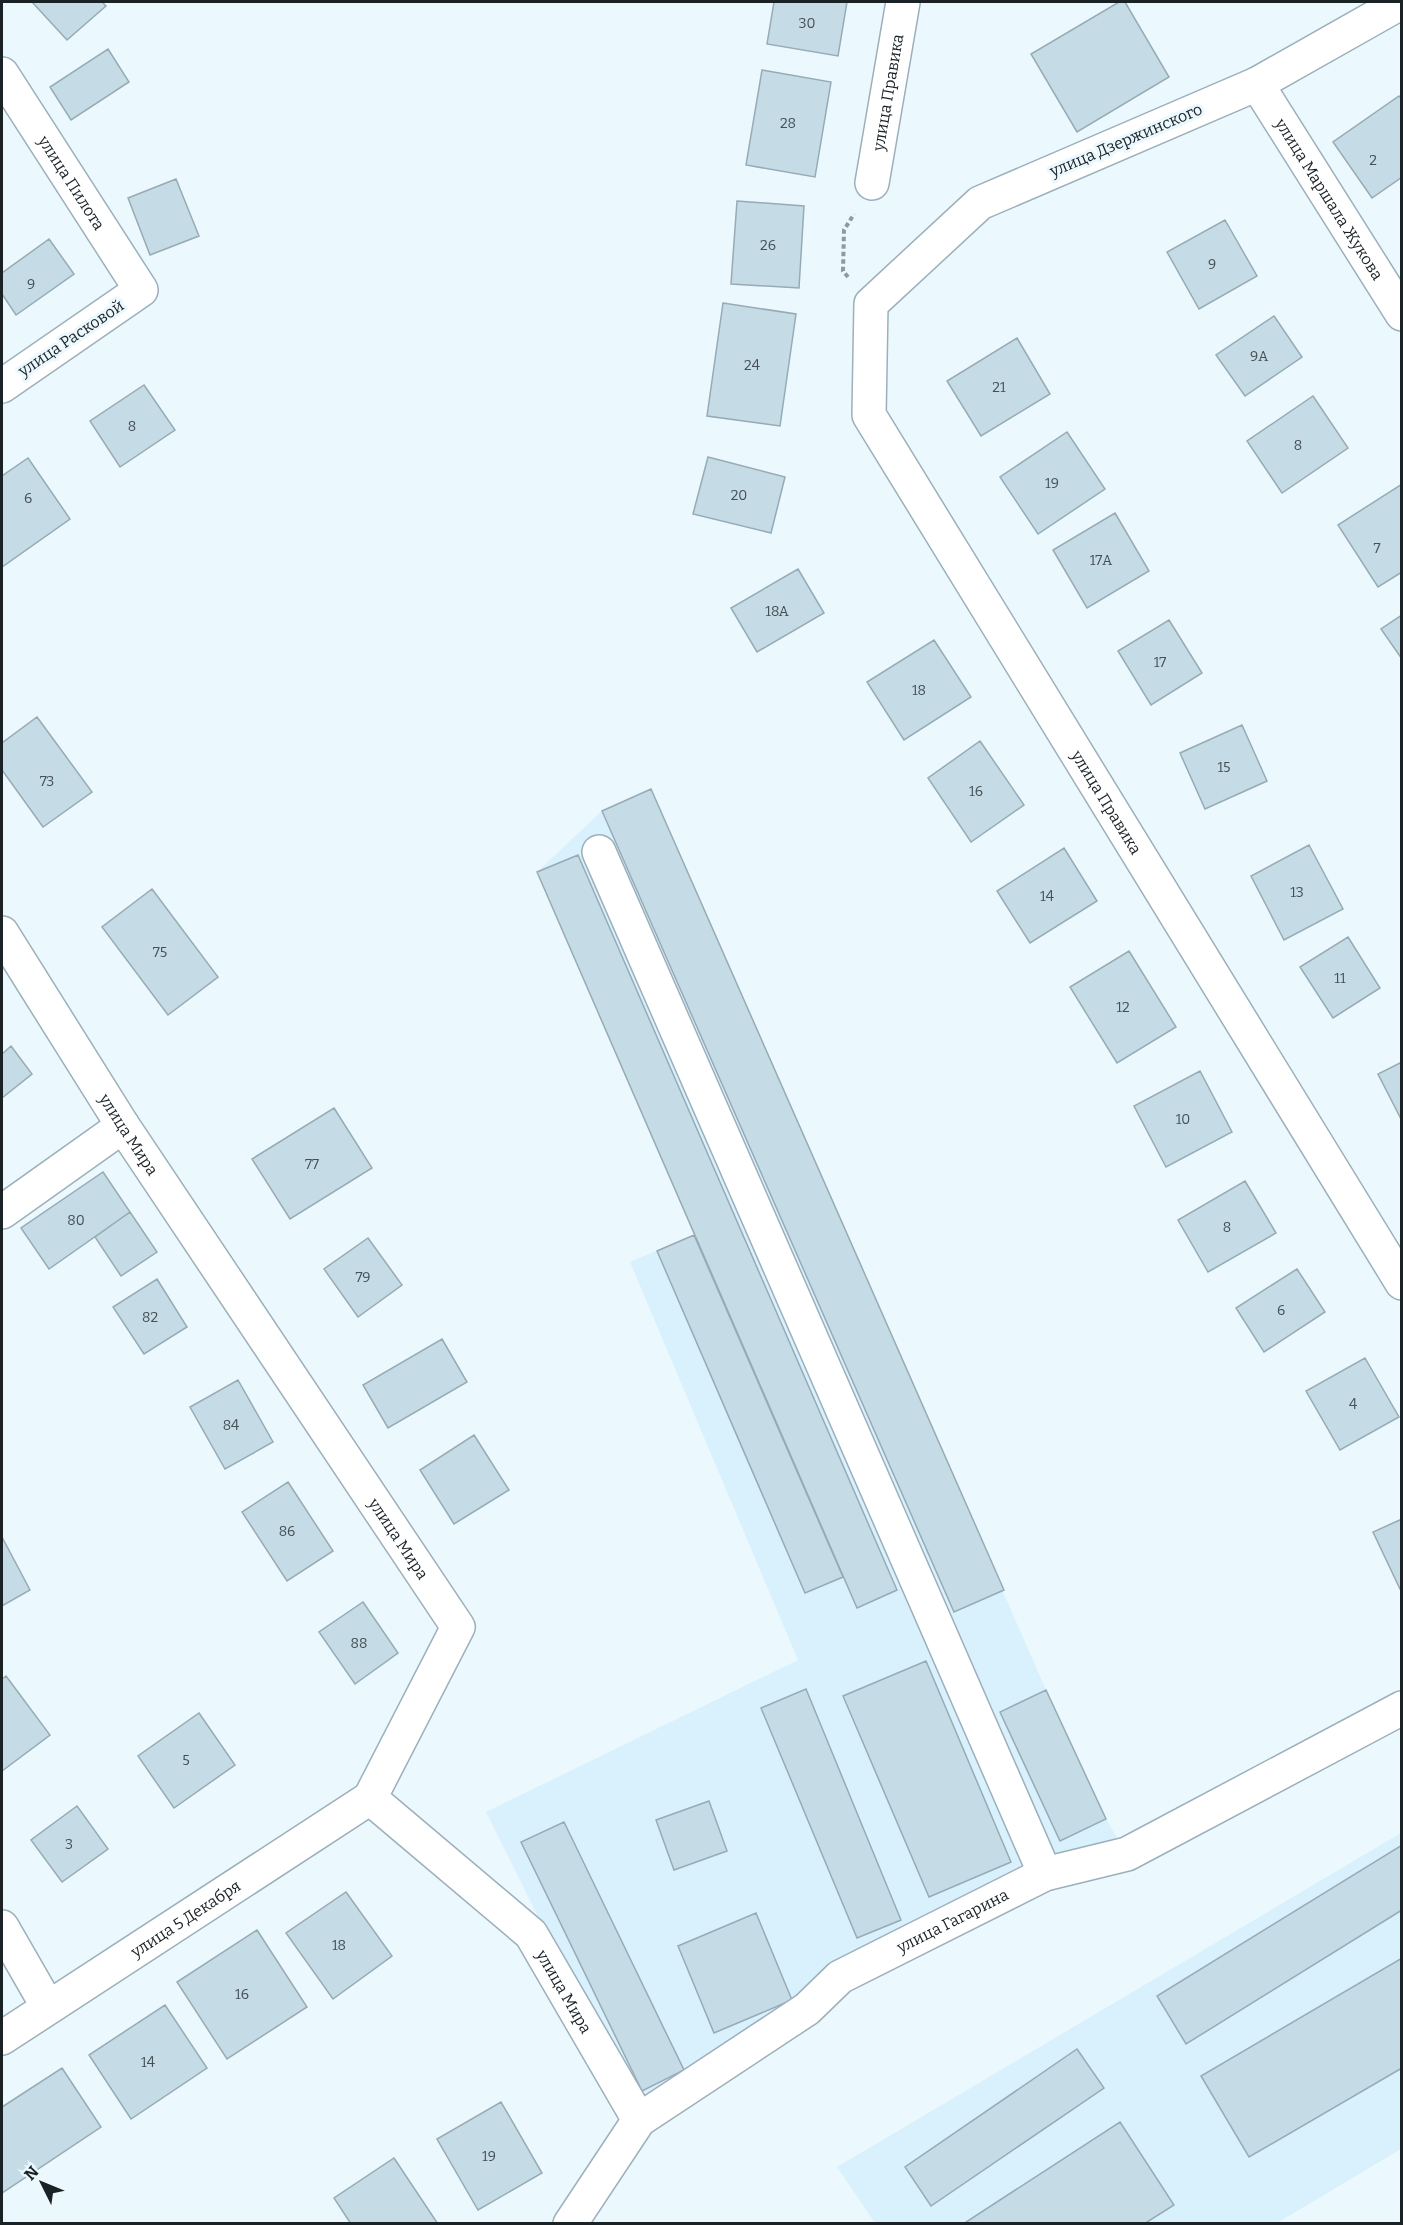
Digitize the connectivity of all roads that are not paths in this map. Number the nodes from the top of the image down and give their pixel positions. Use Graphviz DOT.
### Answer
graph roads {
  1 [pos="903,2"];
  2 [pos="1401,2"];
  3 [pos="2,74"];
  4 [pos="1257,84"];
  5 [pos="872,183"];
  6 [pos="141,290"];
  7 [pos="872,304"];
  8 [pos="1401,314"];
  9 [pos="2,386"];
  10 [pos="599,852"];
  11 [pos="2,933"];
  12 [pos="123,1126"];
  13 [pos="2,1212"];
  14 [pos="1401,1283"];
  15 [pos="1401,1708"];
  16 [pos="370,1798"];
  17 [pos="1045,1874"];
  18 [pos="2,1927"];
  19 [pos="48,2007"];
  20 [pos="2,2038"];
  21 [pos="639,2120"];
  22 [pos="570,2223"];
  1 -- 5 [label="street, улица Правика"];
  2 -- 4 [label="street, улица Дзержинского"];
  3 -- 6 [label="street, улица Пилота"];
  4 -- 7 [label="street, улица Дзержинского"];
  4 -- 8 [label="street, улица Маршала Жукова"];
  6 -- 9 [label="street, улица Расковой"];
  7 -- 14 [label="street, улица Правика"];
  10 -- 17 [label="street"];
  11 -- 12 [label="street, улица Мира"];
  12 -- 13 [label="street"];
  12 -- 16 [label="street, улица Мира"];
  15 -- 17 [label="street, улица Гагарина"];
  16 -- 19 [label="street, улица 5 Декабря"];
  16 -- 21 [label="street, улица Мира"];
  17 -- 21 [label="street, улица Гагарина"];
  18 -- 19 [label="street"];
  19 -- 20 [label="street, улица 5 Декабря"];
  21 -- 22 [label="street, улица Гагарина"];
}
